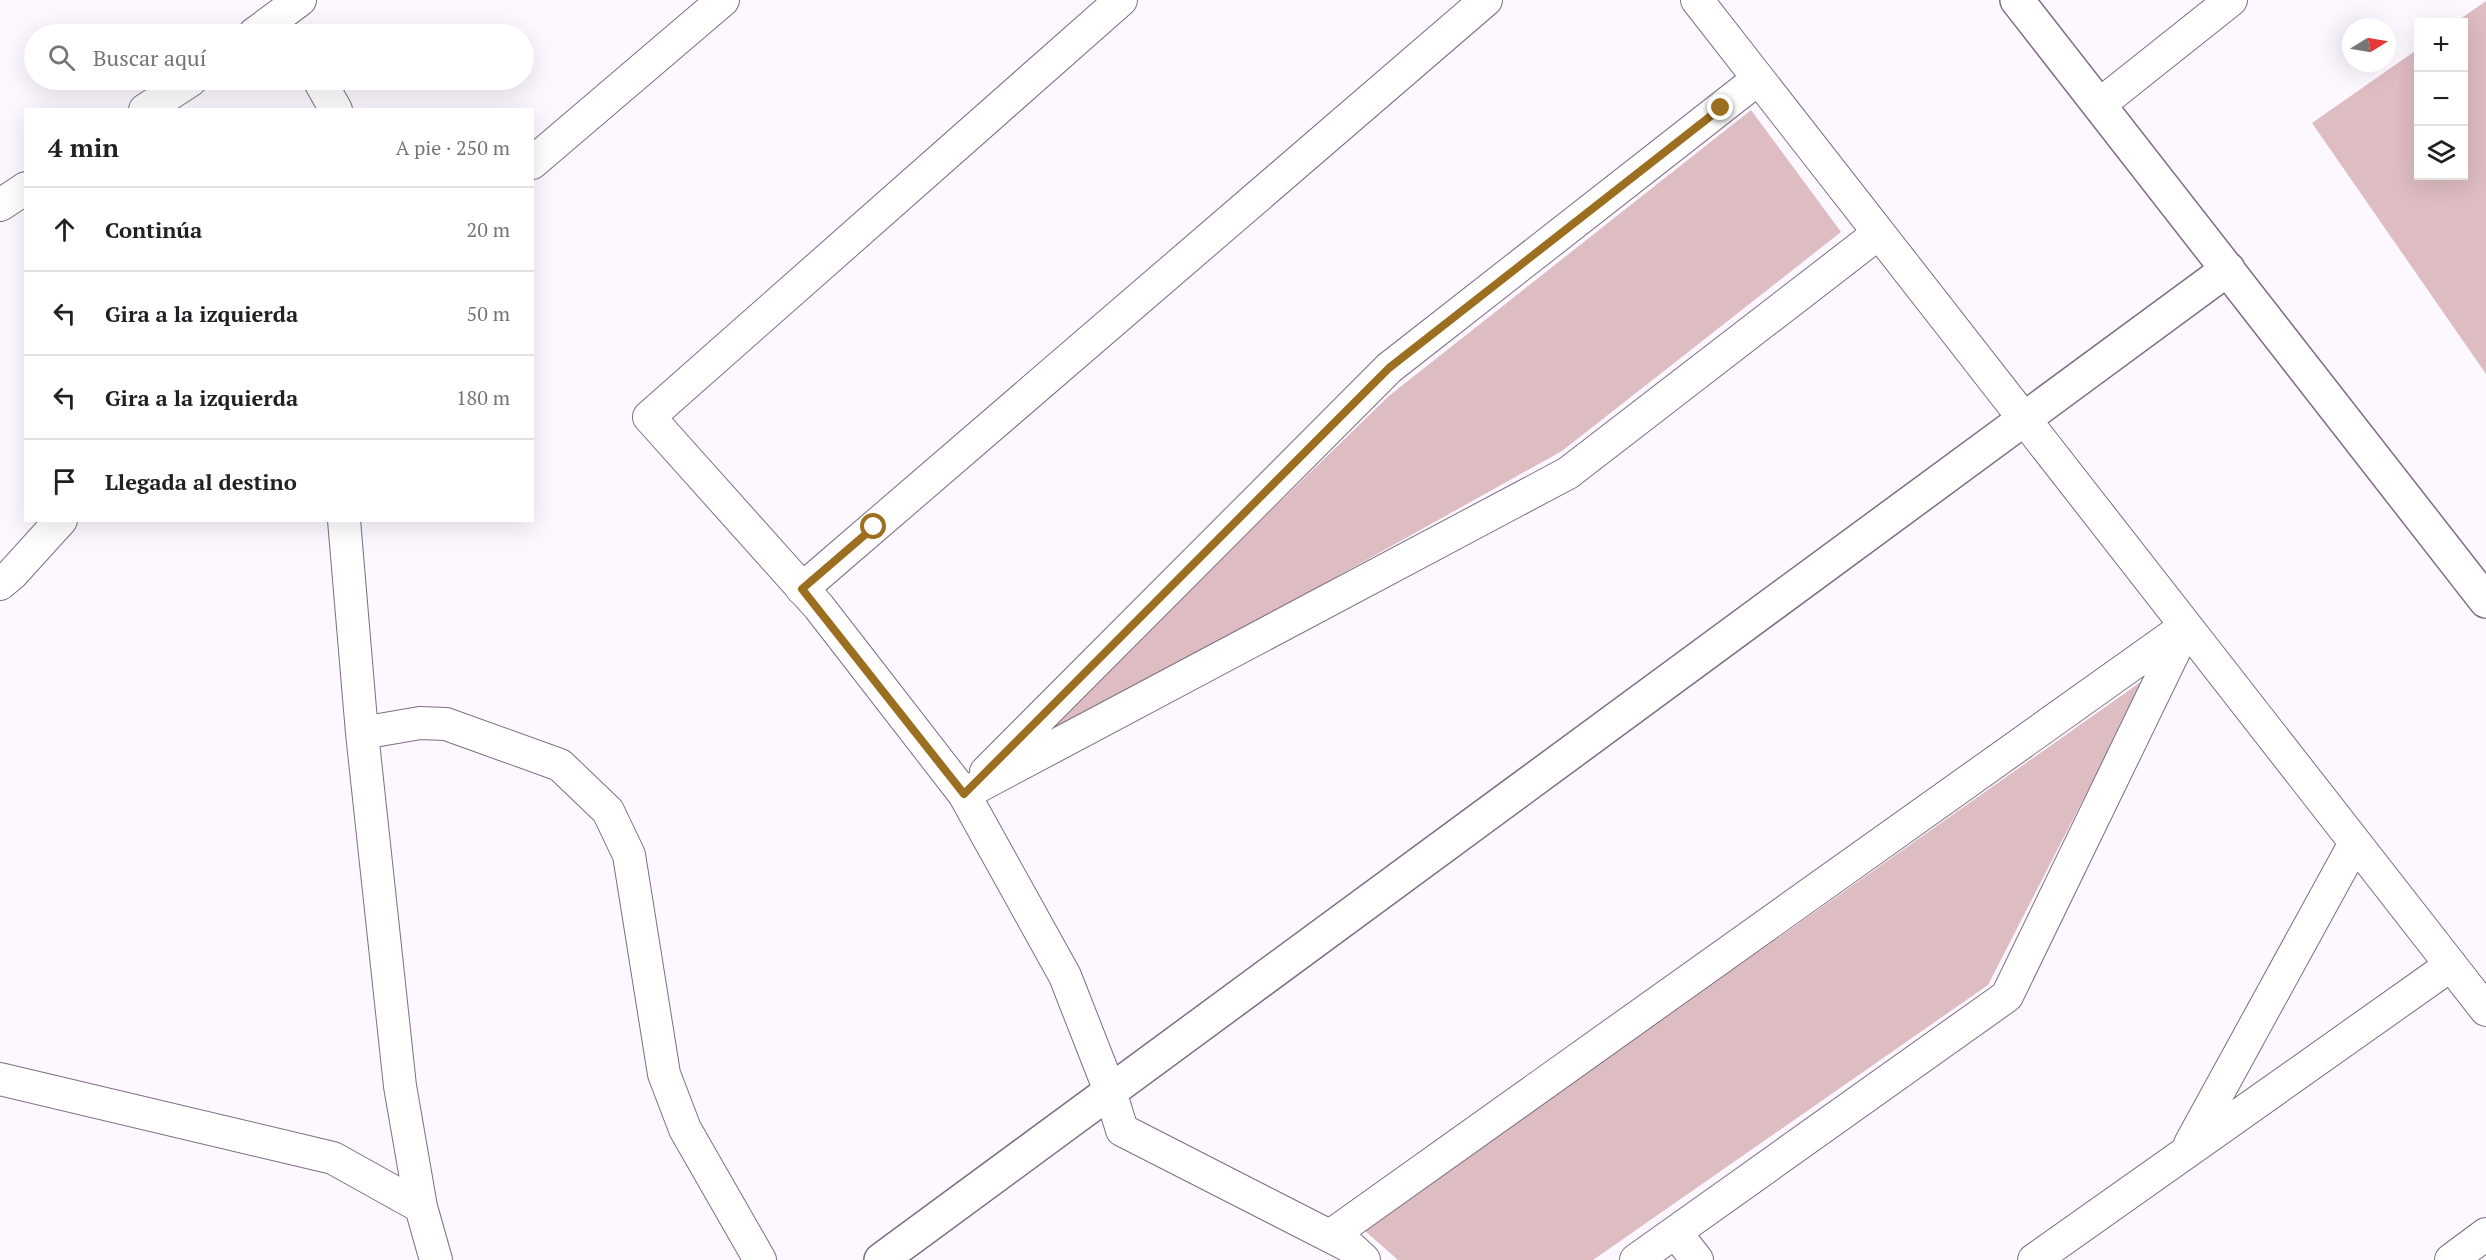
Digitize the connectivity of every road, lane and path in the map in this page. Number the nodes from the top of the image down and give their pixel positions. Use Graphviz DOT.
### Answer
graph roads {
  1 [pos="723,0"];
  2 [pos="1122,0"];
  3 [pos="1486,0"];
  4 [pos="1697,0"];
  5 [pos="2017,0"];
  6 [pos="2231,0"];
  7 [pos="293,12"];
  8 [pos="272,24"];
  9 [pos="1758,79"];
  10 [pos="176,90"];
  11 [pos="325,90"];
  12 [pos="2099,105"];
  13 [pos="149,108"];
  14 [pos="335,108"];
  15 [pos="534,161"];
  16 [pos="24,189"];
  17 [pos="0,205"];
  18 [pos="1880,233"];
  19 [pos="2228,270"];
  20 [pos="2024,419"];
  21 [pos="60,522"];
  22 [pos="344,522"];
  23 [pos="0,584"];
  24 [pos="802,589"];
  25 [pos="2486,601"];
  26 [pos="2186,626"];
  27 [pos="362,733"];
  28 [pos="964,794"];
  29 [pos="2355,843"];
  30 [pos="2451,965"];
  31 [pos="2486,1010"];
  32 [pos="0,1079"];
  33 [pos="1110,1091"];
  34 [pos="2186,1152"];
  35 [pos="421,1207"];
  36 [pos="1676,1233"];
  37 [pos="2486,1234"];
  38 [pos="1330,1236"];
  39 [pos="436,1260"];
  40 [pos="760,1260"];
  41 [pos="881,1260"];
  42 [pos="1364,1260"];
  43 [pos="1636,1260"];
  44 [pos="1697,1260"];
  45 [pos="2034,1260"];
  46 [pos="2451,1260"];
  1 -- 15 [label="street"];
  2 -- 24 [label="street"];
  3 -- 24 [label="street"];
  4 -- 9 [label="street"];
  5 -- 12 [label="street"];
  6 -- 12 [label="street"];
  7 -- 8 [label="street"];
  9 -- 18 [label="street"];
  9 -- 28 [label="street"];
  10 -- 13 [label="street"];
  11 -- 14 [label="street"];
  12 -- 19 [label="street"];
  16 -- 17 [label="street"];
  18 -- 20 [label="street"];
  18 -- 28 [label="street"];
  19 -- 20 [label="street"];
  19 -- 25 [label="street"];
  20 -- 26 [label="street"];
  20 -- 33 [label="street"];
  21 -- 23 [label="street"];
  22 -- 27 [label="street"];
  24 -- 28 [label="street"];
  26 -- 29 [label="street"];
  26 -- 36 [label="street"];
  26 -- 38 [label="street"];
  27 -- 35 [label="street"];
  27 -- 40 [label="street"];
  28 -- 33 [label="street"];
  29 -- 30 [label="street"];
  29 -- 34 [label="street"];
  30 -- 31 [label="street"];
  30 -- 34 [label="street"];
  32 -- 35 [label="street"];
  33 -- 38 [label="street"];
  33 -- 41 [label="street"];
  34 -- 45 [label="street"];
  35 -- 39 [label="street"];
  36 -- 43 [label="street"];
  36 -- 44 [label="street"];
  37 -- 46 [label="street"];
  38 -- 42 [label="street"];
}
